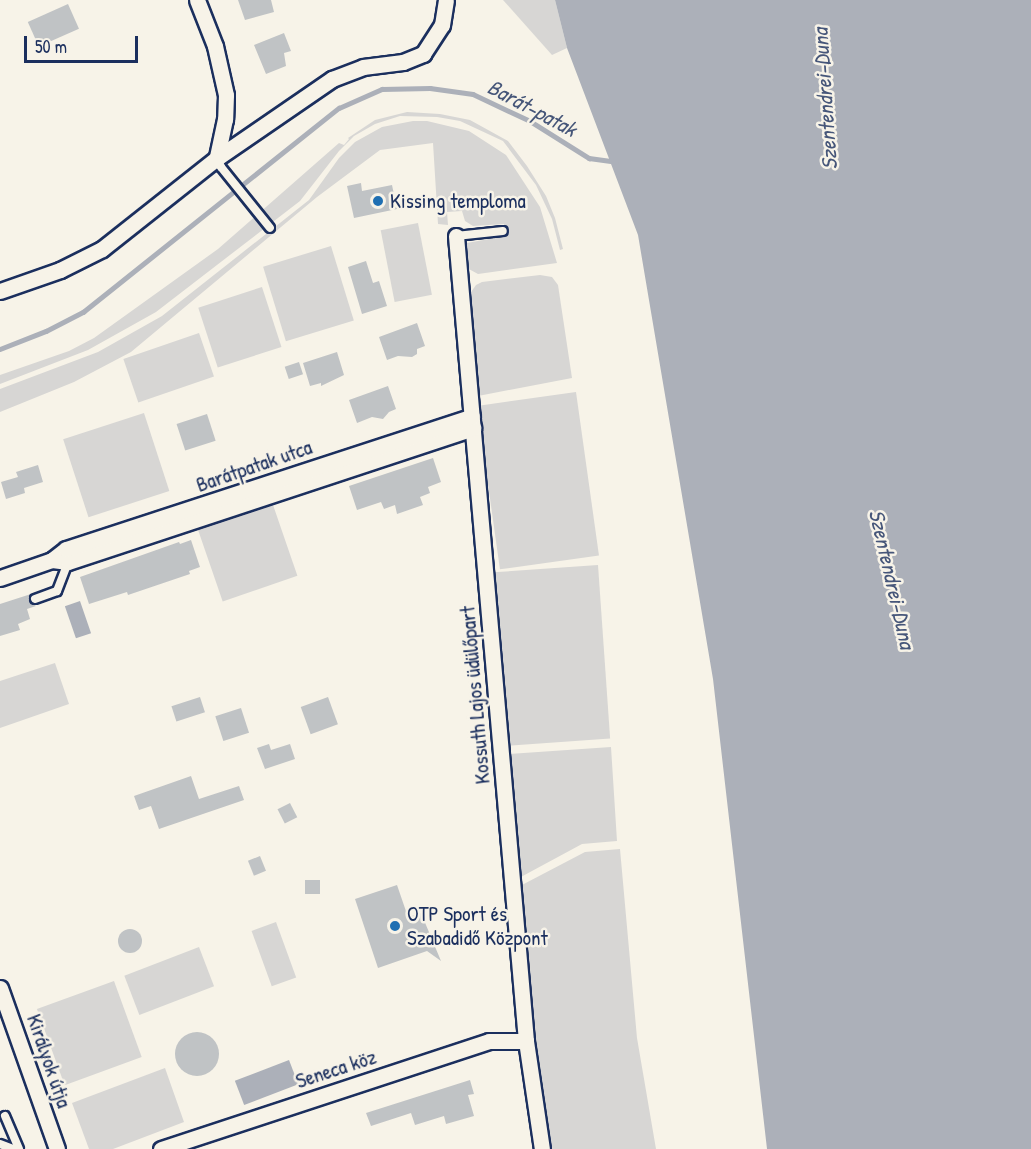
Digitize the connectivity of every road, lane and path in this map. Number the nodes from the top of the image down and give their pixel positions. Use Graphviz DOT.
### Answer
graph roads {
  1 [pos="197,0"];
  2 [pos="446,0"];
  3 [pos="218,158"];
  4 [pos="270,228"];
  5 [pos="503,231"];
  6 [pos="456,236"];
  7 [pos="0,291"];
  8 [pos="472,422"];
  9 [pos="371,456"];
  10 [pos="52,560"];
  11 [pos="68,562"];
  12 [pos="0,578"];
  13 [pos="35,599"];
  14 [pos="0,988"];
  15 [pos="526,1041"];
  16 [pos="5,1116"];
  17 [pos="0,1144"];
  18 [pos="14,1149"];
  19 [pos="19,1149"];
  20 [pos="57,1149"];
  21 [pos="161,1149"];
  22 [pos="542,1149"];
  1 -- 3 [label="street"];
  2 -- 3 [label="street"];
  3 -- 4 [label="lane"];
  3 -- 7 [label="street"];
  5 -- 6 [label="lane"];
  6 -- 8 [label="street, Kossuth Lajos üdülőpart"];
  8 -- 9 [label="street, Barátpatak utca"];
  8 -- 15 [label="street, Kossuth Lajos üdülőpart"];
  9 -- 10 [label="street, Barátpatak utca"];
  9 -- 11 [label="street, Barátpatak utca"];
  10 -- 11 [label="street, Barátpatak utca"];
  10 -- 12 [label="street, Barátpatak utca"];
  11 -- 13 [label="lane"];
  14 -- 20 [label="street, Királyok útja"];
  15 -- 21 [label="street, Seneca köz"];
  15 -- 22 [label="street, Kossuth Lajos üdülőpart"];
  16 -- 19 [label="lane"];
  17 -- 18 [label="lane"];
}
